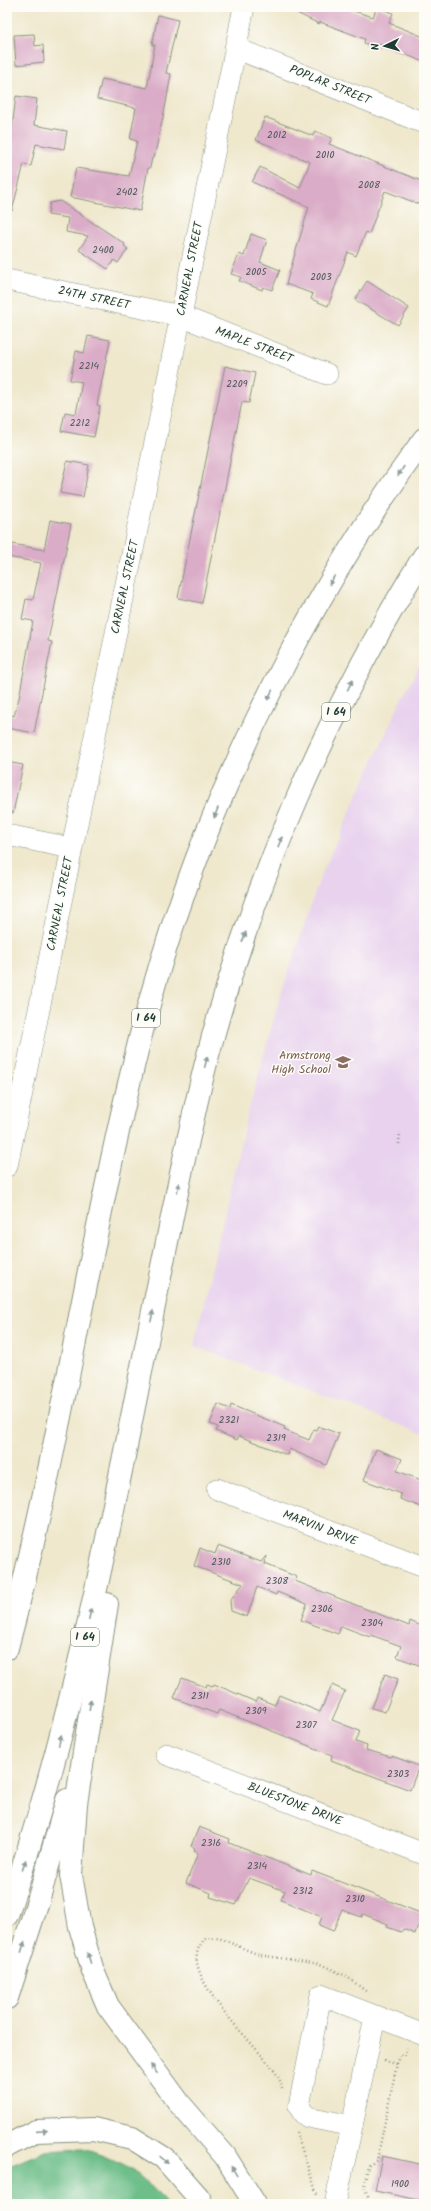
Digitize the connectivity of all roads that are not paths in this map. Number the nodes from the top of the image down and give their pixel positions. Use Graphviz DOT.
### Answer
graph roads {
  1 [pos="244,7"];
  2 [pos="235,48"];
  3 [pos="424,123"];
  4 [pos="7,280"];
  5 [pos="181,316"];
  6 [pos="328,374"];
  7 [pos="424,439"];
  8 [pos="424,556"];
  9 [pos="7,835"];
  10 [pos="71,848"];
  11 [pos="7,1166"];
  12 [pos="145,1354"];
  13 [pos="217,1489"];
  14 [pos="424,1567"];
  15 [pos="7,1648"];
  16 [pos="85,1739"];
  17 [pos="166,1754"];
  18 [pos="424,1854"];
  19 [pos="7,1915"];
  20 [pos="7,1998"];
  21 [pos="375,2016"];
  22 [pos="416,2040"];
  23 [pos="352,2126"];
  24 [pos="7,2146"];
  25 [pos="327,2200"];
  26 [pos="202,2204"];
  27 [pos="255,2204"];
  1 -- 2 [label="street, CARNEAL STREET"];
  2 -- 3 [label="street, POPLAR STREET"];
  2 -- 5 [label="street, CARNEAL STREET"];
  4 -- 5 [label="street, 24TH STREET"];
  5 -- 6 [label="street, MAPLE STREET"];
  5 -- 10 [label="street, CARNEAL STREET"];
  7 -- 15 [label="highway, I 64, one-way"];
  12 -- 8 [label="highway, I 64, one-way"];
  9 -- 10 [label="street"];
  10 -- 11 [label="street, CARNEAL STREET"];
  16 -- 12 [label="highway, one-way"];
  19 -- 12 [label="highway, I 64, one-way"];
  13 -- 14 [label="street, MARVIN DRIVE"];
  20 -- 16 [label="highway, one-way"];
  27 -- 16 [label="highway, one-way"];
  17 -- 18 [label="street, BLUESTONE DRIVE"];
  21 -- 22 [label="street"];
  21 -- 23 [label="street"];
  21 -- 23 [label="street"];
  23 -- 25 [label="street"];
  24 -- 26 [label="highway, one-way"];
}
